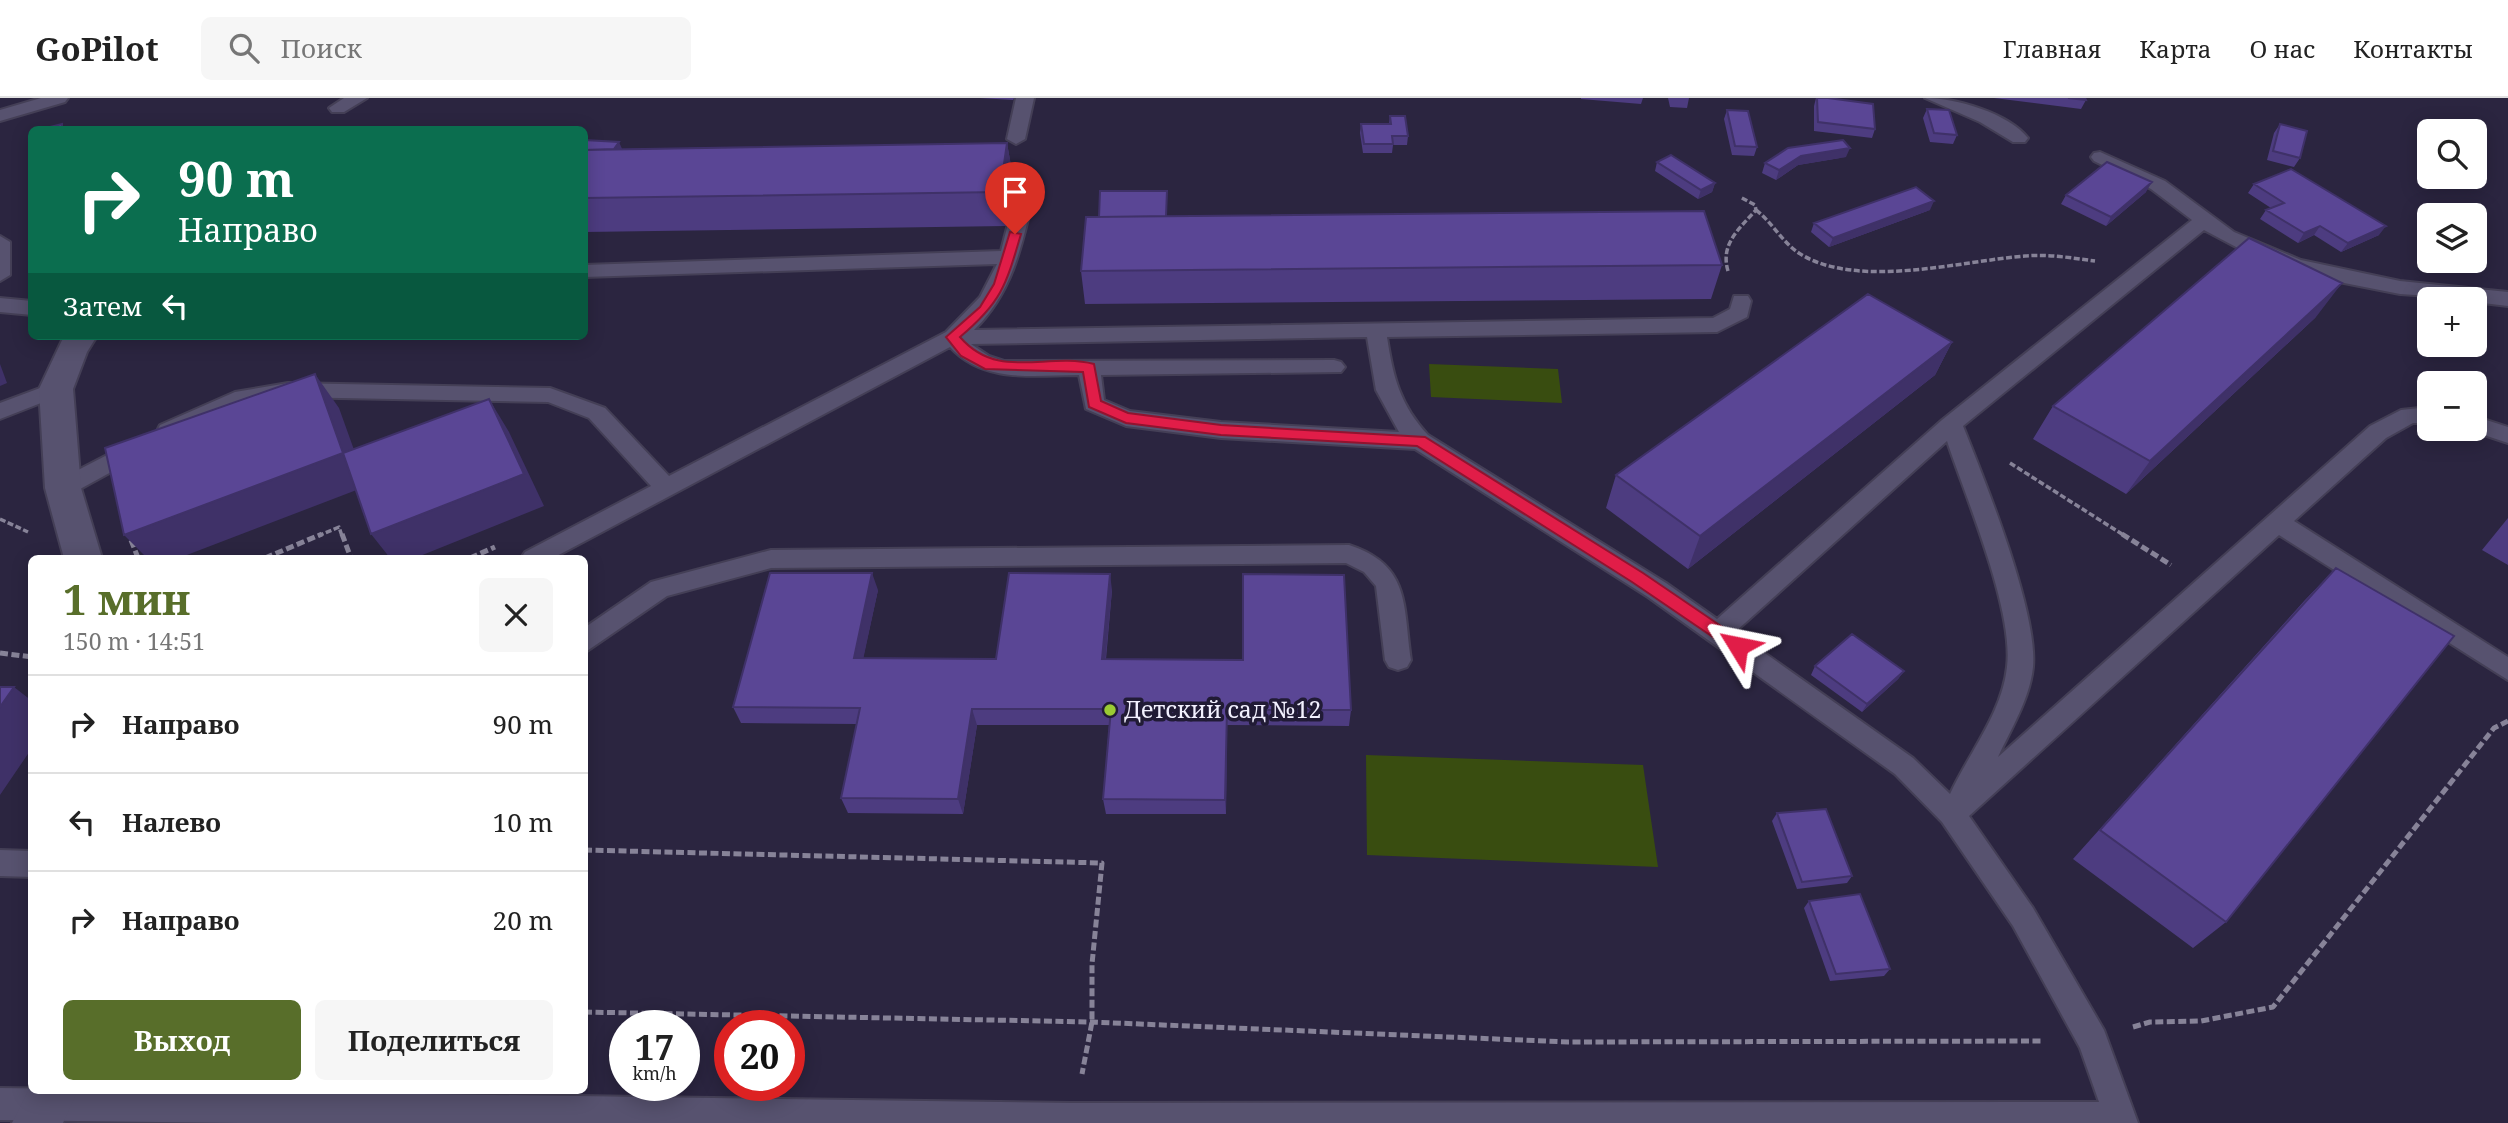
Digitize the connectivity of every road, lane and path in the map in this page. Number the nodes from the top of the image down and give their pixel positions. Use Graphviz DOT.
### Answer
graph roads {
  1 [pos="59,98"];
  2 [pos="358,98"];
  3 [pos="1025,98"];
  4 [pos="1934,98"];
  5 [pos="338,108"];
  6 [pos="0,116"];
  7 [pos="2019,138"];
  8 [pos="1016,139"];
  9 [pos="2100,157"];
  10 [pos="1026,189"];
  11 [pos="1740,197"];
  12 [pos="1756,210"];
  13 [pos="2202,222"];
  14 [pos="0,242"];
  15 [pos="1009,257"];
  16 [pos="588,271"];
  17 [pos="0,275"];
  18 [pos="2131,276"];
  19 [pos="2508,299"];
  20 [pos="1741,301"];
  21 [pos="0,305"];
  22 [pos="28,307"];
  23 [pos="1376,330"];
  24 [pos="953,337"];
  25 [pos="78,340"];
  26 [pos="1089,367"];
  27 [pos="1334,367"];
  28 [pos="57,390"];
  29 [pos="0,411"];
  30 [pos="2417,415"];
  31 [pos="1953,427"];
  32 [pos="2487,428"];
  33 [pos="2508,435"];
  34 [pos="1420,441"];
  35 [pos="666,487"];
  36 [pos="63,488"];
  37 [pos="2277,522"];
  38 [pos="82,555"];
  39 [pos="272,555"];
  40 [pos="350,555"];
  41 [pos="539,555"];
  42 [pos="2204,586"];
  43 [pos="1719,632"];
  44 [pos="588,640"];
  45 [pos="0,653"];
  46 [pos="28,656"];
  47 [pos="1398,660"];
  48 [pos="2508,670"];
  49 [pos="2508,721"];
  50 [pos="1952,814"];
  51 [pos="588,850"];
  52 [pos="0,863"];
  53 [pos="28,864"];
  54 [pos="588,1012"];
  55 [pos="1093,1022"];
  56 [pos="2093,1041"];
  57 [pos="34,1105"];
  58 [pos="1072,1121"];
  59 [pos="2121,1121"];
  1 -- 6 [label="lane"];
  2 -- 5 [label="lane"];
  3 -- 8 [label="lane"];
  4 -- 7 [label="lane"];
  9 -- 13 [label="lane"];
  10 -- 15 [label="lane"];
  11 -- 12 [label="path"];
  12 -- 18 [label="path"];
  12 -- 20 [label="path"];
  13 -- 18 [label="lane"];
  13 -- 19 [label="lane"];
  14 -- 17 [label="lane"];
  15 -- 16 [label="lane"];
  15 -- 24 [label="lane"];
  18 -- 43 [label="lane"];
  20 -- 23 [label="lane"];
  21 -- 22 [label="lane"];
  23 -- 24 [label="lane"];
  23 -- 34 [label="lane"];
  24 -- 26 [label="lane"];
  24 -- 35 [label="lane"];
  25 -- 28 [label="street"];
  26 -- 27 [label="lane"];
  26 -- 34 [label="lane"];
  28 -- 29 [label="lane"];
  28 -- 36 [label="street"];
  30 -- 37 [label="lane"];
  31 -- 42 [label="path"];
  31 -- 50 [label="lane"];
  32 -- 33 [label="lane"];
  34 -- 43 [label="lane"];
  35 -- 36 [label="lane"];
  35 -- 41 [label="lane"];
  36 -- 38 [label="street"];
  37 -- 42 [label="lane"];
  37 -- 48 [label="lane"];
  39 -- 40 [label="path"];
  42 -- 50 [label="lane"];
  43 -- 50 [label="lane"];
  44 -- 47 [label="lane"];
  45 -- 46 [label="path"];
  49 -- 56 [label="path"];
  50 -- 56 [label="lane"];
  51 -- 55 [label="path"];
  52 -- 53 [label="lane"];
  54 -- 55 [label="path"];
  55 -- 56 [label="path"];
  56 -- 59 [label="lane"];
  57 -- 58 [label="lane"];
  58 -- 59 [label="lane"];
}
